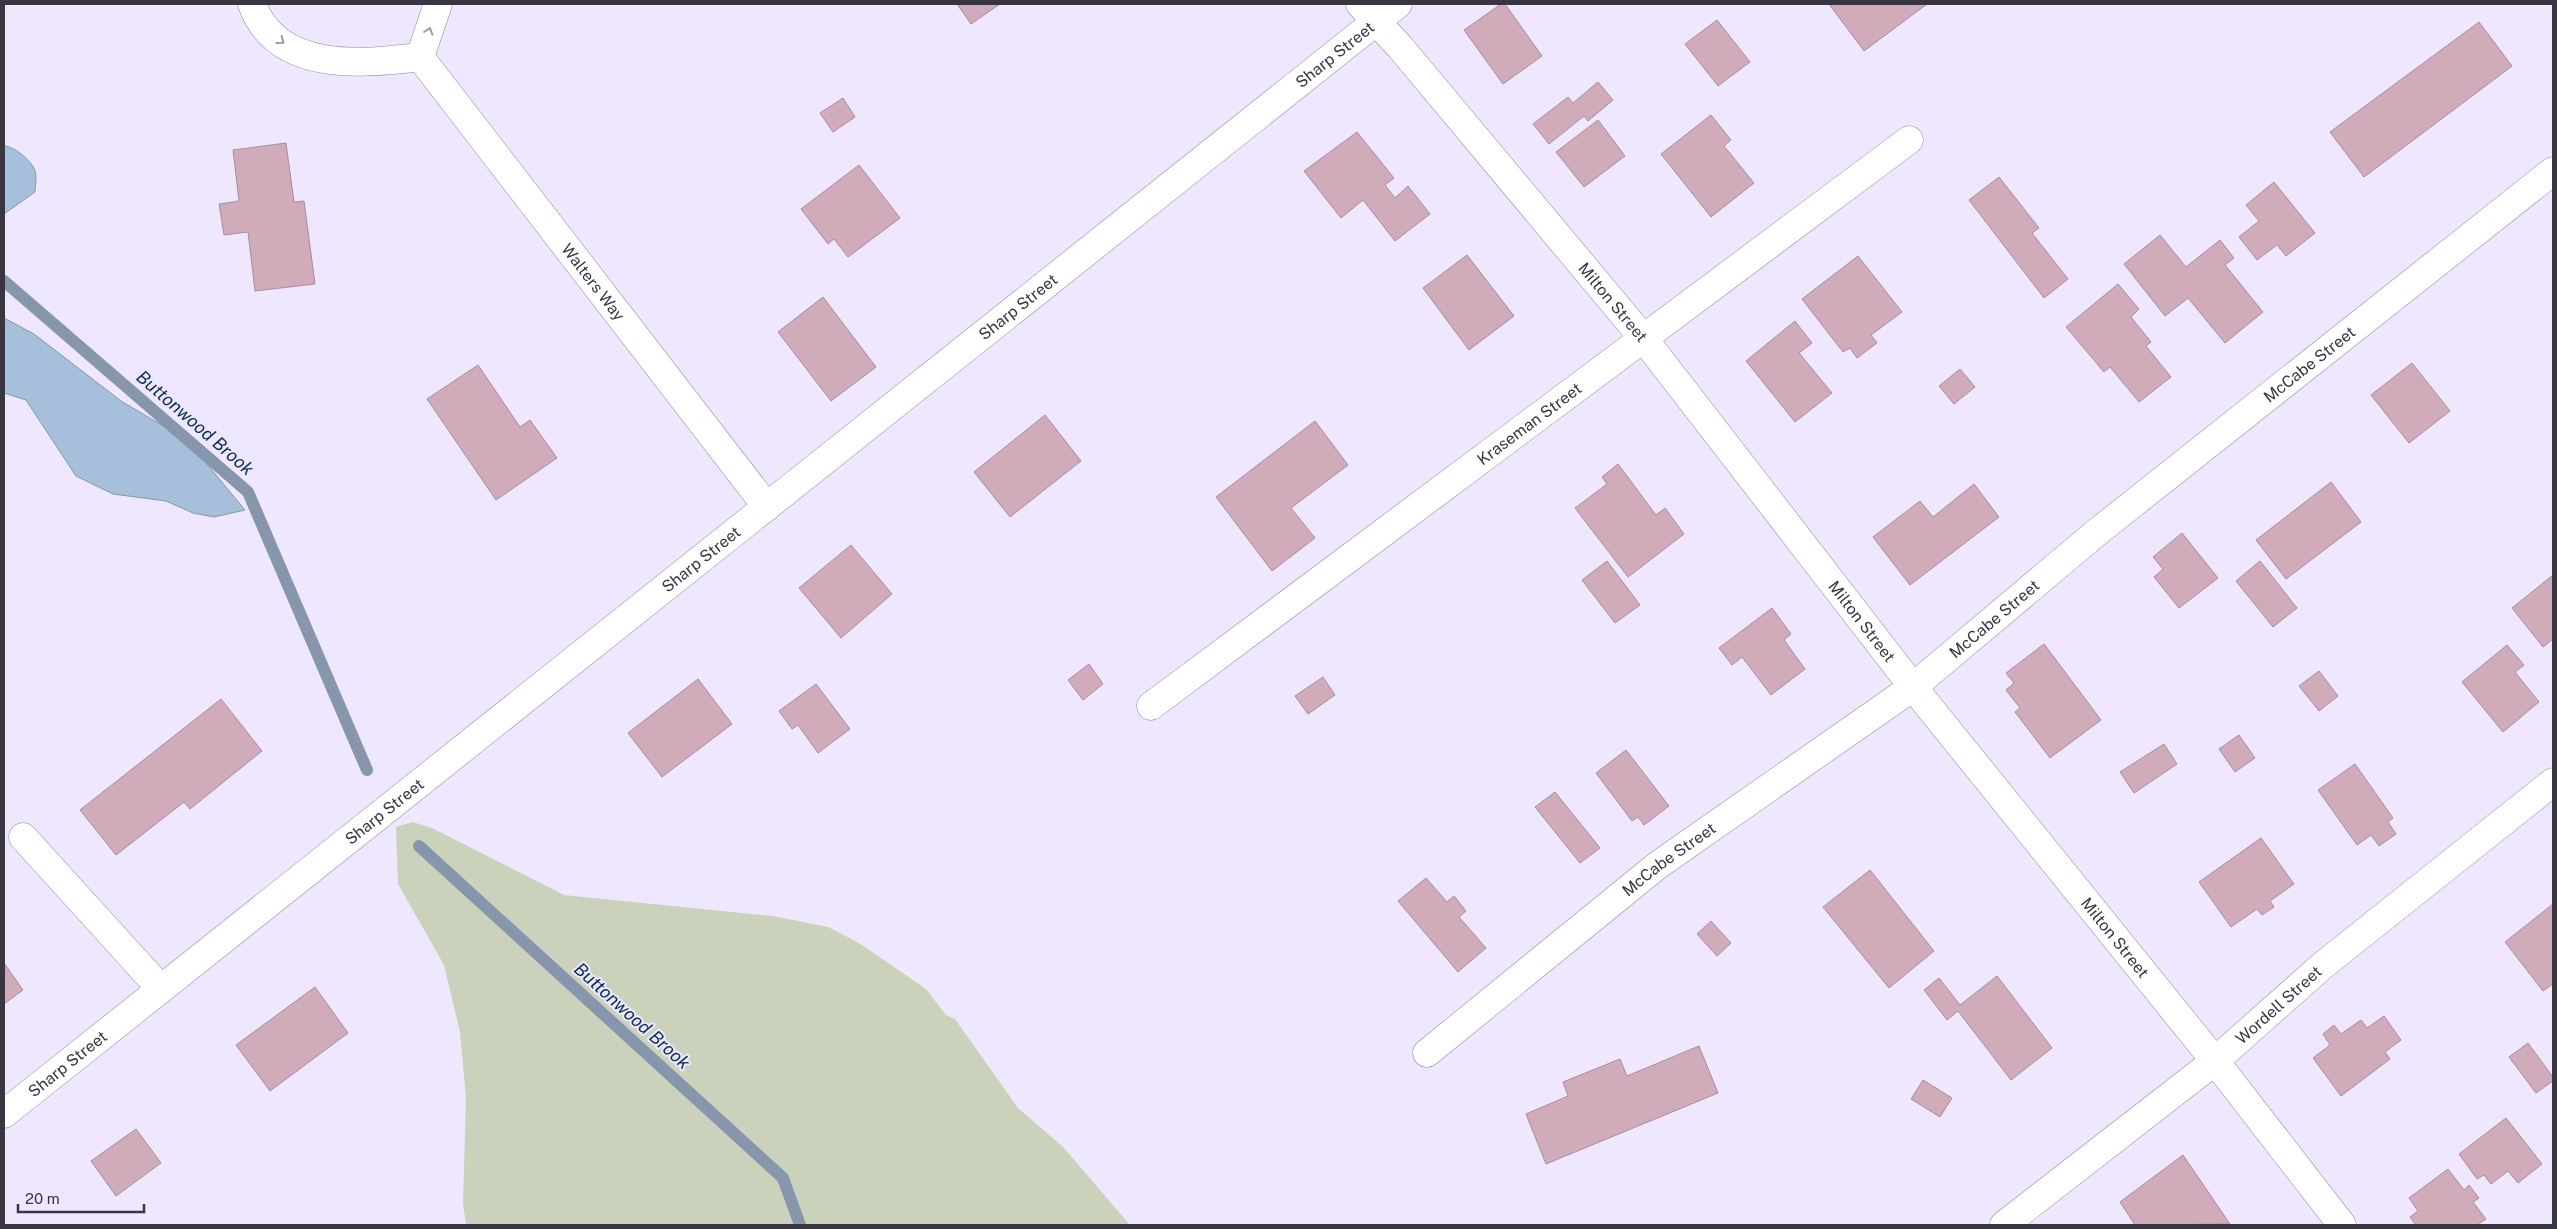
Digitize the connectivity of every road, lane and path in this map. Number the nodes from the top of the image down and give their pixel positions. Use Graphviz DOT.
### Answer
graph roads {
  1 [pos="252,4"];
  2 [pos="438,4"];
  3 [pos="1398,4"];
  4 [pos="1368,13"];
  5 [pos="420,57"];
  6 [pos="1909,140"];
  7 [pos="2553,171"];
  8 [pos="1644,339"];
  9 [pos="767,507"];
  10 [pos="1913,687"];
  11 [pos="1151,706"];
  12 [pos="2553,782"];
  13 [pos="22,837"];
  14 [pos="161,989"];
  15 [pos="1427,1053"];
  16 [pos="2215,1061"];
  17 [pos="4,1114"];
  18 [pos="2004,1225"];
  19 [pos="2342,1225"];
  1 -- 5 [label="street, one-way"];
  5 -- 2 [label="street, one-way"];
  3 -- 4 [label="street, Sharp Street"];
  4 -- 8 [label="street, Milton Street"];
  4 -- 9 [label="street, Sharp Street"];
  5 -- 9 [label="street, Walters Way"];
  6 -- 8 [label="street, Kraseman Street"];
  7 -- 10 [label="street, McCabe Street"];
  8 -- 10 [label="street, Milton Street"];
  8 -- 11 [label="street, Kraseman Street"];
  9 -- 14 [label="street, Sharp Street"];
  10 -- 15 [label="street, McCabe Street"];
  10 -- 16 [label="street, Milton Street"];
  12 -- 16 [label="street, Wordell Street"];
  13 -- 14 [label="street"];
  14 -- 17 [label="street, Sharp Street"];
  16 -- 18 [label="street, Wordell Street"];
  16 -- 19 [label="street, Milton Street"];
}
